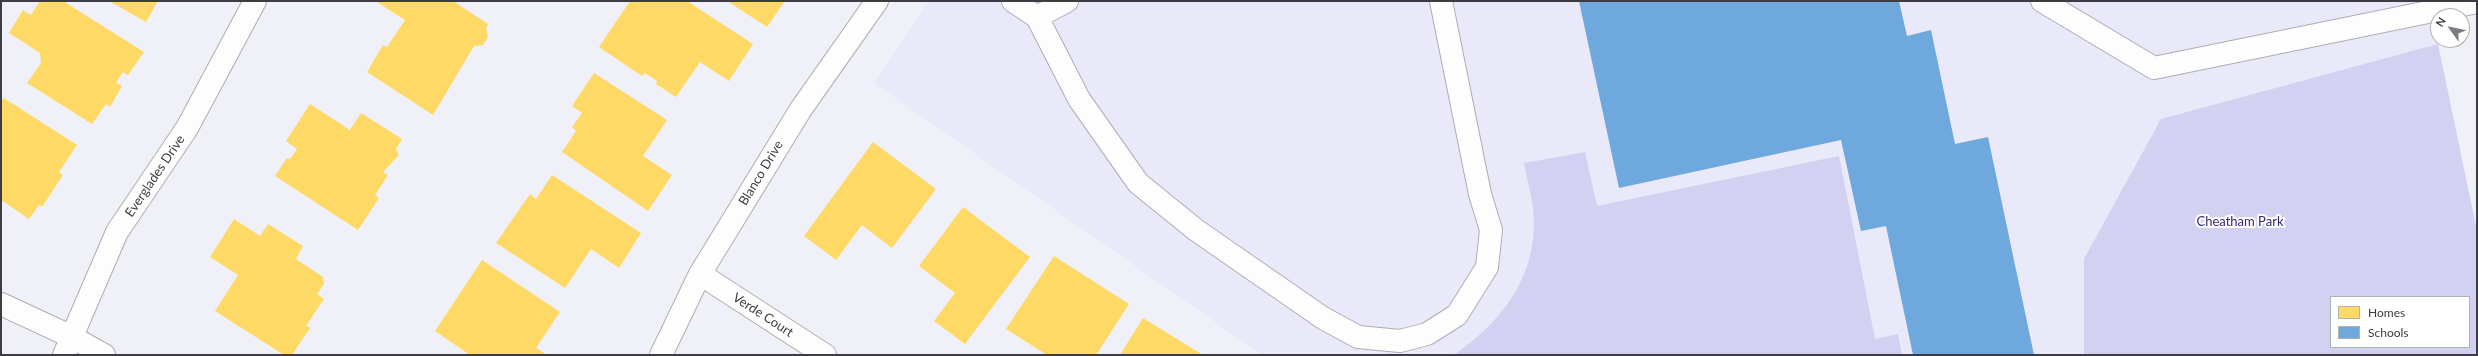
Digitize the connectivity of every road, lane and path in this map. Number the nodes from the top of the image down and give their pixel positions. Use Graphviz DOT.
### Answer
graph roads {
  1 [pos="255,1"];
  2 [pos="877,1"];
  3 [pos="1013,1"];
  4 [pos="1067,1"];
  5 [pos="1441,1"];
  6 [pos="2042,1"];
  7 [pos="2477,2"];
  8 [pos="1037,17"];
  9 [pos="700,274"];
  10 [pos="1,304"];
  11 [pos="68,346"];
  12 [pos="104,355"];
  13 [pos="661,355"];
  14 [pos="826,355"];
  1 -- 11 [label="street, Everglades Drive"];
  2 -- 9 [label="street, Blanco Drive"];
  3 -- 8 [label="street"];
  4 -- 8 [label="street"];
  5 -- 8 [label="street"];
  6 -- 7 [label="street"];
  9 -- 13 [label="street, Blanco Drive"];
  9 -- 14 [label="street, Verde Court"];
  10 -- 11 [label="street"];
  11 -- 12 [label="street"];
}
